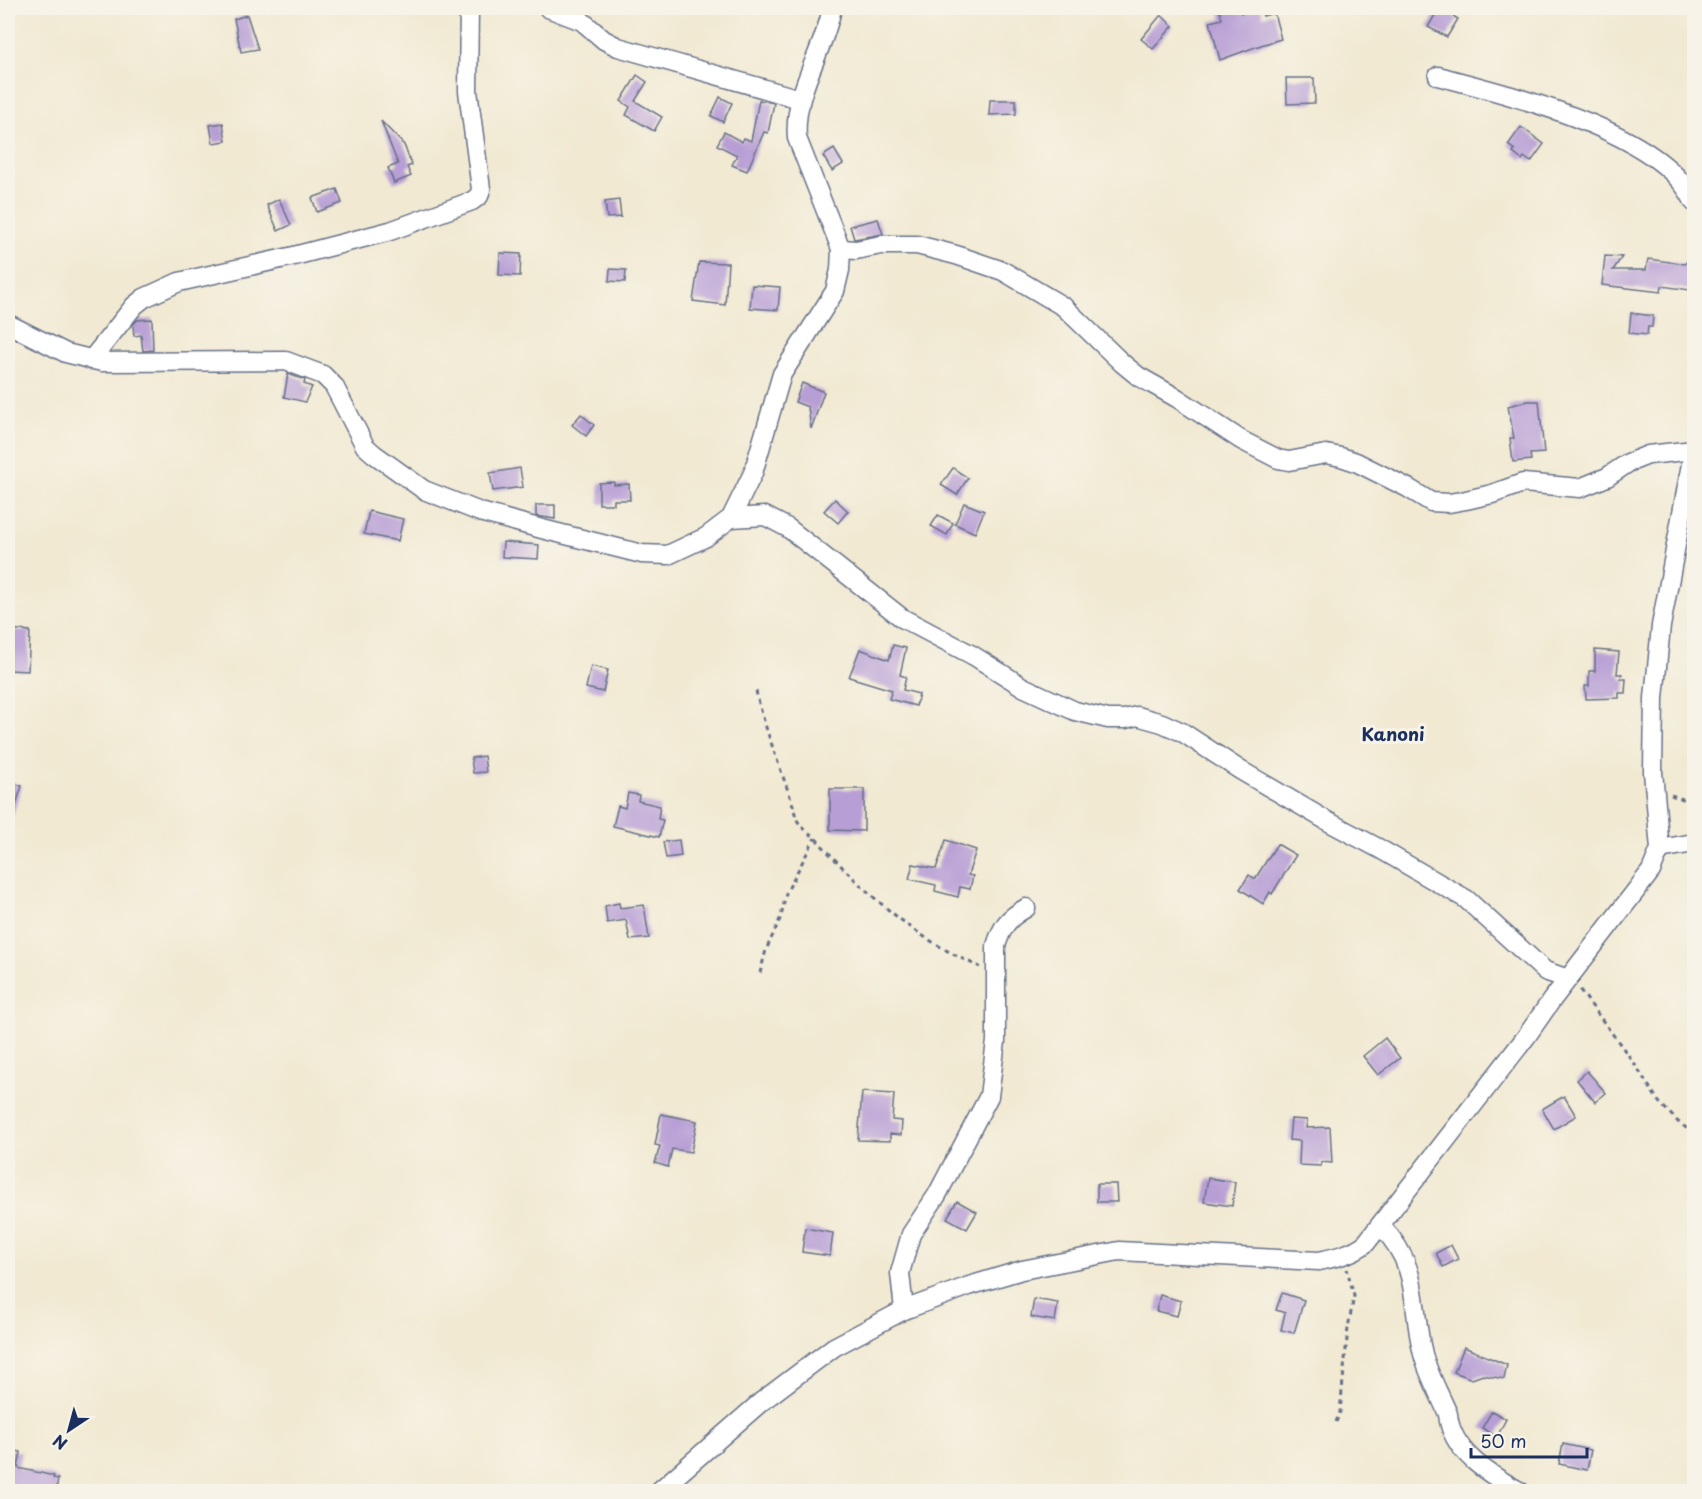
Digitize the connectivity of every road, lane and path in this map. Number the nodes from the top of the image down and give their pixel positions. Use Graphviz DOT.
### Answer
graph roads {
  1 [pos="469,8"];
  2 [pos="548,8"];
  3 [pos="832,8"];
  4 [pos="1438,76"];
  5 [pos="800,99"];
  6 [pos="1695,202"];
  7 [pos="841,249"];
  8 [pos="8,324"];
  9 [pos="91,360"];
  10 [pos="1694,449"];
  11 [pos="731,518"];
  12 [pos="756,691"];
  13 [pos="1655,791"];
  14 [pos="1693,802"];
  15 [pos="815,838"];
  16 [pos="1693,838"];
  17 [pos="1660,849"];
  18 [pos="1026,908"];
  19 [pos="1545,971"];
  20 [pos="760,973"];
  21 [pos="996,973"];
  22 [pos="1568,978"];
  23 [pos="1551,1001"];
  24 [pos="1695,1134"];
  25 [pos="1381,1226"];
  26 [pos="1344,1256"];
  27 [pos="904,1310"];
  28 [pos="1336,1422"];
  29 [pos="658,1491"];
  30 [pos="1521,1491"];
  1 -- 9 [label="street"];
  2 -- 5 [label="street"];
  3 -- 5 [label="street"];
  4 -- 6 [label="street"];
  5 -- 7 [label="street"];
  7 -- 10 [label="street"];
  7 -- 11 [label="street"];
  8 -- 9 [label="street"];
  9 -- 11 [label="street"];
  10 -- 13 [label="street"];
  11 -- 19 [label="street"];
  12 -- 15 [label="path"];
  13 -- 14 [label="path"];
  13 -- 17 [label="street"];
  14 -- 16 [label="path"];
  15 -- 20 [label="path"];
  15 -- 21 [label="path"];
  16 -- 17 [label="street"];
  17 -- 22 [label="street"];
  18 -- 21 [label="street"];
  19 -- 22 [label="street"];
  19 -- 23 [label="street"];
  21 -- 27 [label="street"];
  22 -- 23 [label="street"];
  22 -- 24 [label="path"];
  23 -- 25 [label="street"];
  25 -- 26 [label="street"];
  25 -- 30 [label="street"];
  26 -- 27 [label="street"];
  26 -- 28 [label="path"];
  27 -- 29 [label="street"];
}
